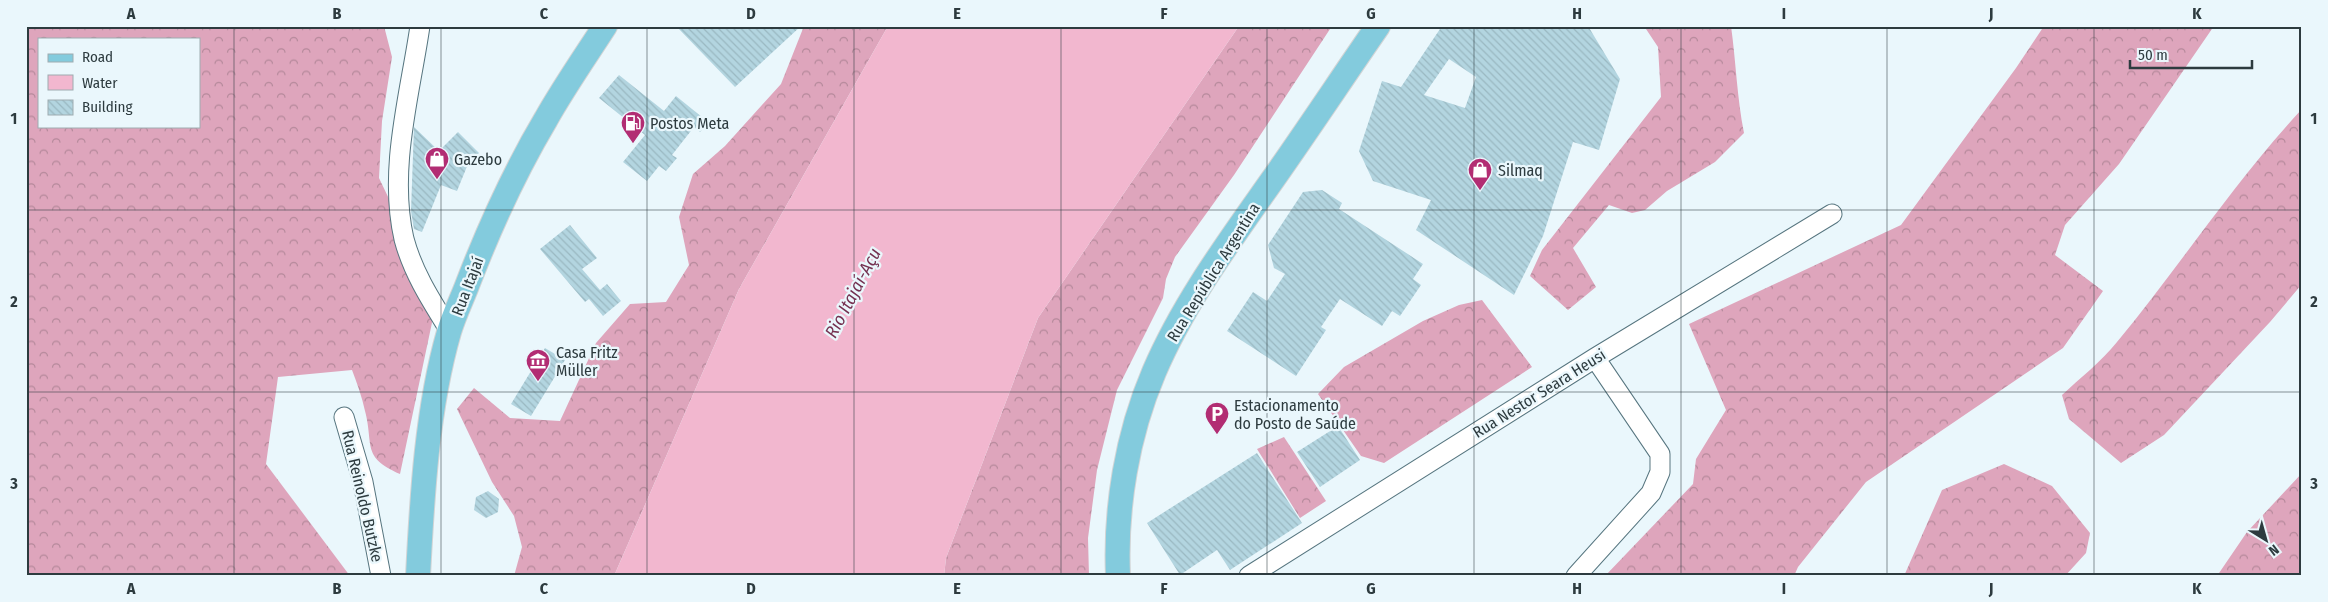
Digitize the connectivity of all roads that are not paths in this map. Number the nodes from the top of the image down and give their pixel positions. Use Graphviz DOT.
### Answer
graph roads {
  1 [pos="420,26"];
  2 [pos="605,26"];
  3 [pos="1378,26"];
  4 [pos="1832,214"];
  5 [pos="450,331"];
  6 [pos="1595,358"];
  7 [pos="344,417"];
  8 [pos="381,576"];
  9 [pos="418,576"];
  10 [pos="1118,576"];
  11 [pos="1249,576"];
  12 [pos="1576,576"];
  1 -- 5 [label="street"];
  2 -- 5 [label="main road, Rua Itajaí"];
  3 -- 10 [label="main road, Rua República Argentina"];
  4 -- 6 [label="street, Rua Nestor Seara Heusi"];
  5 -- 9 [label="main road, Rua Itajaí"];
  6 -- 11 [label="street, Rua Nestor Seara Heusi"];
  6 -- 12 [label="street"];
  7 -- 8 [label="street, Rua Reinoldo Butzke"];
}
